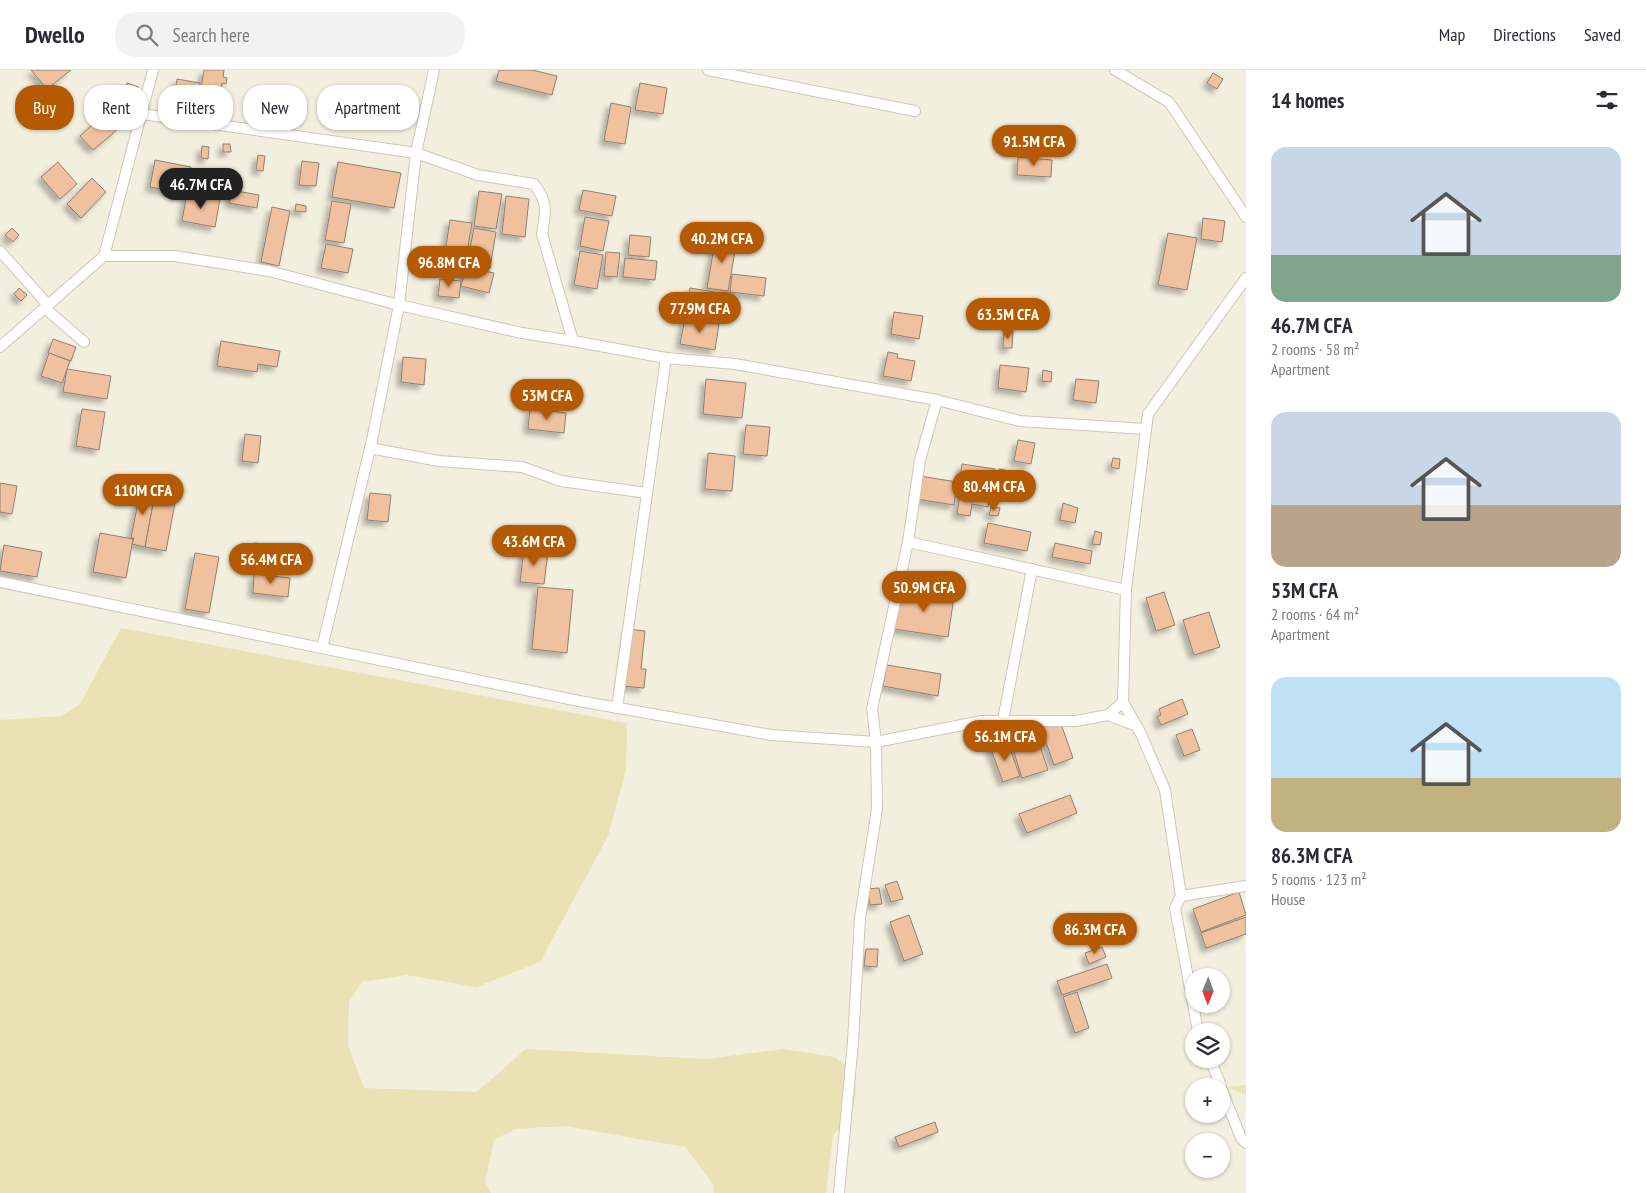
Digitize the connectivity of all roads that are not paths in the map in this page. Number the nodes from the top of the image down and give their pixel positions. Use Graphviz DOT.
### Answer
graph roads {
  1 [pos="153,70"];
  2 [pos="434,70"];
  3 [pos="708,70"];
  4 [pos="1115,70"];
  5 [pos="148,90"];
  6 [pos="915,111"];
  7 [pos="148,115"];
  8 [pos="138,130"];
  9 [pos="416,153"];
  10 [pos="1246,217"];
  11 [pos="0,252"];
  12 [pos="104,256"];
  13 [pos="1246,278"];
  14 [pos="48,305"];
  15 [pos="399,305"];
  16 [pos="573,341"];
  17 [pos="84,342"];
  18 [pos="0,347"];
  19 [pos="666,358"];
  20 [pos="937,400"];
  21 [pos="1145,429"];
  22 [pos="370,448"];
  23 [pos="647,493"];
  24 [pos="908,542"];
  25 [pos="1032,570"];
  26 [pos="0,582"];
  27 [pos="1126,590"];
  28 [pos="322,648"];
  29 [pos="1123,702"];
  30 [pos="617,708"];
  31 [pos="1108,715"];
  32 [pos="1003,720"];
  33 [pos="1137,726"];
  34 [pos="876,742"];
  35 [pos="1246,886"];
  36 [pos="1180,896"];
  37 [pos="1197,1023"];
  38 [pos="1230,1110"];
  39 [pos="1246,1144"];
  40 [pos="839,1193"];
  1 -- 5 [label="street"];
  2 -- 9 [label="street"];
  3 -- 6 [label="street"];
  4 -- 10 [label="street"];
  7 -- 9 [label="street"];
  8 -- 12 [label="street"];
  9 -- 15 [label="street"];
  9 -- 16 [label="street"];
  11 -- 14 [label="street"];
  12 -- 14 [label="street"];
  12 -- 15 [label="street"];
  13 -- 21 [label="street"];
  14 -- 17 [label="street"];
  14 -- 18 [label="street"];
  15 -- 16 [label="street"];
  15 -- 22 [label="street"];
  16 -- 19 [label="street"];
  19 -- 20 [label="street"];
  19 -- 23 [label="street"];
  20 -- 21 [label="street"];
  20 -- 24 [label="street"];
  21 -- 27 [label="street"];
  22 -- 23 [label="street"];
  22 -- 28 [label="street"];
  23 -- 30 [label="street"];
  24 -- 25 [label="street"];
  24 -- 34 [label="street"];
  25 -- 27 [label="street"];
  25 -- 32 [label="street"];
  26 -- 28 [label="street"];
  27 -- 29 [label="street"];
  28 -- 30 [label="street"];
  29 -- 31 [label="street"];
  29 -- 33 [label="street"];
  30 -- 34 [label="street"];
  31 -- 32 [label="street"];
  31 -- 33 [label="street"];
  32 -- 34 [label="street"];
  33 -- 36 [label="street"];
  34 -- 40 [label="street"];
  35 -- 36 [label="street"];
  36 -- 37 [label="street"];
  38 -- 39 [label="street"];
}
